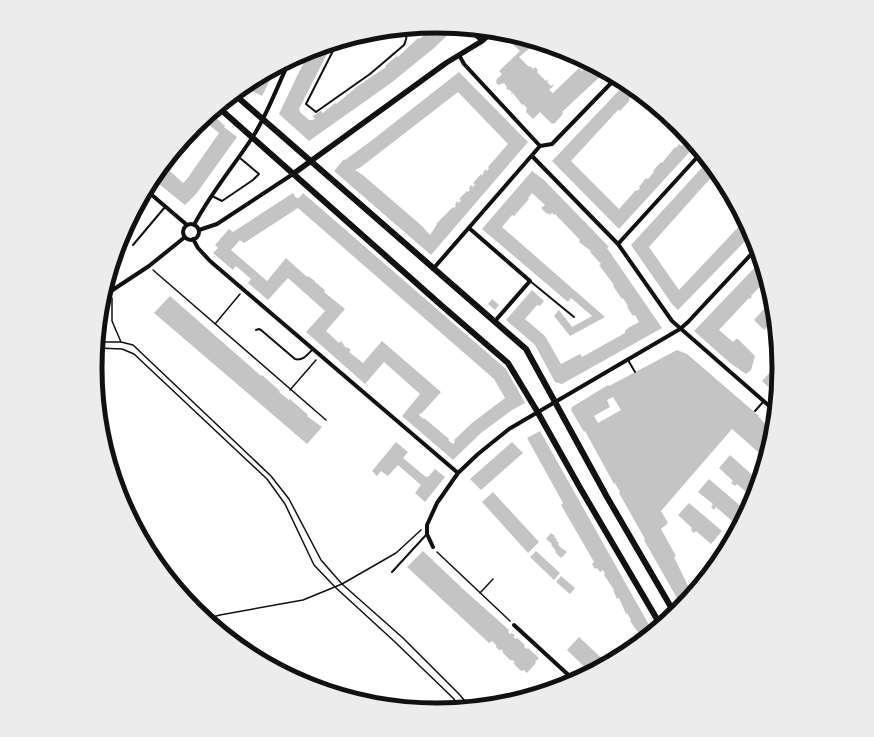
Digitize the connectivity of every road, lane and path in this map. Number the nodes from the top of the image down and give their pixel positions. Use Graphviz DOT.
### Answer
graph roads {
  1 [pos="406,35"];
  2 [pos="476,36"];
  3 [pos="487,37"];
  4 [pos="482,41"];
  5 [pos="333,50"];
  6 [pos="459,55"];
  7 [pos="286,70"];
  8 [pos="612,82"];
  9 [pos="239,98"];
  10 [pos="222,111"];
  11 [pos="263,119"];
  12 [pos="252,138"];
  13 [pos="540,146"];
  14 [pos="532,156"];
  15 [pos="239,157"];
  16 [pos="697,157"];
  17 [pos="311,162"];
  18 [pos="293,174"];
  19 [pos="150,194"];
  20 [pos="211,196"];
  21 [pos="165,207"];
  22 [pos="194,224"];
  23 [pos="187,225"];
  24 [pos="469,228"];
  25 [pos="199,230"];
  26 [pos="185,237"];
  27 [pos="193,240"];
  28 [pos="618,244"];
  29 [pos="134,245"];
  30 [pos="752,253"];
  31 [pos="149,266"];
  32 [pos="433,269"];
  33 [pos="530,281"];
  34 [pos="244,290"];
  35 [pos="112,291"];
  36 [pos="574,317"];
  37 [pos="495,321"];
  38 [pos="215,324"];
  39 [pos="680,329"];
  40 [pos="256,330"];
  41 [pos="102,342"];
  42 [pos="121,342"];
  43 [pos="102,348"];
  44 [pos="312,349"];
  45 [pos="320,356"];
  46 [pos="628,360"];
  47 [pos="635,372"];
  48 [pos="290,390"];
  49 [pos="764,401"];
  50 [pos="555,402"];
  51 [pos="771,406"];
  52 [pos="537,411"];
  53 [pos="755,411"];
  54 [pos="326,420"];
  55 [pos="458,473"];
  56 [pos="427,525"];
  57 [pos="427,534"];
  58 [pos="432,547"];
  59 [pos="392,572"];
  60 [pos="493,578"];
  61 [pos="342,584"];
  62 [pos="335,587"];
  63 [pos="480,593"];
  64 [pos="672,608"];
  65 [pos="212,617"];
  66 [pos="658,621"];
  67 [pos="514,626"];
  68 [pos="569,676"];
  69 [pos="466,702"];
  70 [pos="458,703"];
  1 -- 5 [label="lane"];
  2 -- 4 [label="street"];
  3 -- 4 [label="street"];
  4 -- 6 [label="street"];
  6 -- 13 [label="street"];
  6 -- 17 [label="street"];
  7 -- 11 [label="street"];
  8 -- 13 [label="street"];
  9 -- 11 [label="main road"];
  10 -- 12 [label="main road"];
  11 -- 12 [label="street"];
  11 -- 17 [label="main road"];
  12 -- 15 [label="street"];
  12 -- 18 [label="main road"];
  13 -- 14 [label="street"];
  14 -- 24 [label="street"];
  14 -- 28 [label="street"];
  15 -- 20 [label="street"];
  15 -- 20 [label="lane"];
  16 -- 28 [label="street"];
  17 -- 18 [label="street"];
  17 -- 32 [label="main road"];
  18 -- 25 [label="street"];
  18 -- 52 [label="main road"];
  19 -- 21 [label="street"];
  20 -- 22 [label="street"];
  21 -- 23 [label="street"];
  21 -- 29 [label="lane"];
  22 -- 23 [label="street"];
  22 -- 25 [label="street"];
  23 -- 26 [label="street"];
  24 -- 32 [label="street"];
  24 -- 33 [label="street"];
  25 -- 27 [label="street"];
  26 -- 27 [label="street"];
  26 -- 31 [label="street"];
  27 -- 34 [label="street"];
  28 -- 39 [label="street"];
  30 -- 39 [label="street"];
  31 -- 35 [label="street"];
  31 -- 38 [label="path"];
  32 -- 37 [label="main road"];
  33 -- 36 [label="lane"];
  33 -- 37 [label="street"];
  34 -- 38 [label="path"];
  34 -- 44 [label="street"];
  35 -- 42 [label="path"];
  37 -- 50 [label="main road"];
  38 -- 48 [label="path"];
  39 -- 46 [label="street"];
  39 -- 49 [label="street"];
  40 -- 44 [label="lane"];
  41 -- 42 [label="path"];
  42 -- 61 [label="path"];
  43 -- 62 [label="path"];
  44 -- 45 [label="street"];
  45 -- 48 [label="path"];
  45 -- 55 [label="street"];
  46 -- 47 [label="lane"];
  46 -- 50 [label="street"];
  48 -- 54 [label="path"];
  49 -- 51 [label="street"];
  49 -- 53 [label="lane"];
  50 -- 52 [label="street"];
  50 -- 64 [label="main road"];
  52 -- 55 [label="street"];
  52 -- 66 [label="main road"];
  55 -- 56 [label="street"];
  56 -- 57 [label="street"];
  56 -- 61 [label="path"];
  57 -- 58 [label="street"];
  57 -- 59 [label="lane"];
  58 -- 63 [label="path"];
  60 -- 63 [label="path"];
  61 -- 62 [label="path"];
  61 -- 69 [label="path"];
  62 -- 65 [label="path"];
  62 -- 70 [label="path"];
  63 -- 67 [label="path"];
  67 -- 68 [label="street"];
}
